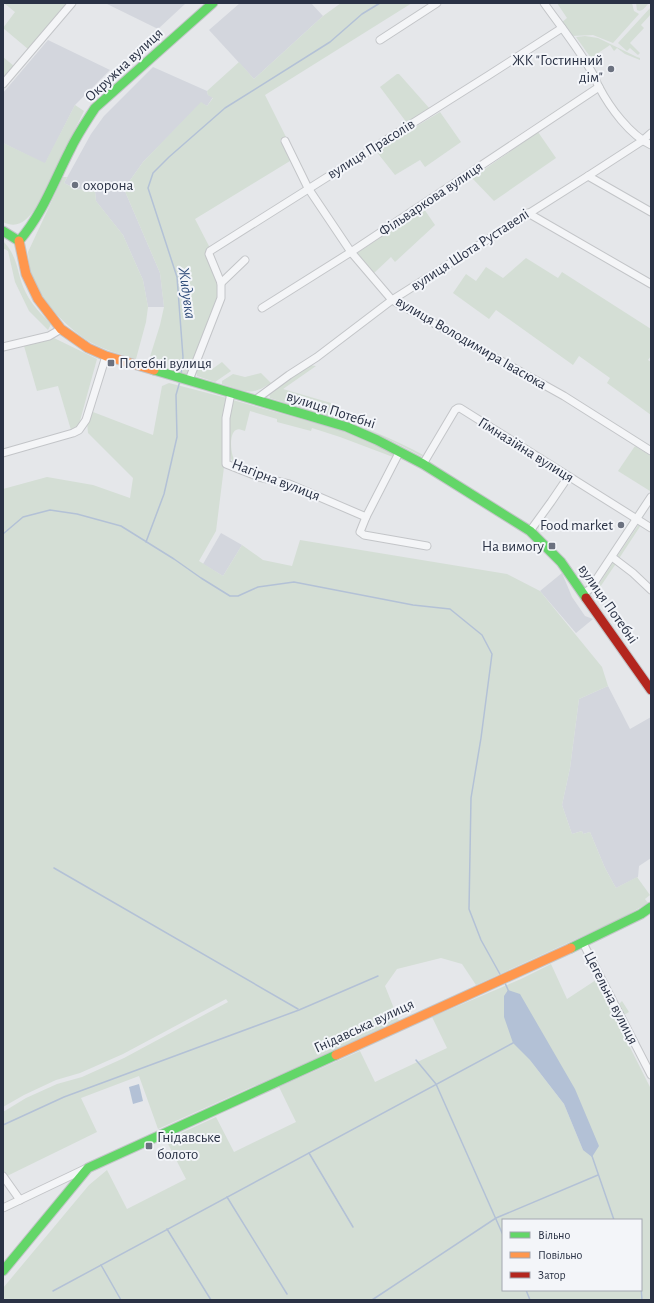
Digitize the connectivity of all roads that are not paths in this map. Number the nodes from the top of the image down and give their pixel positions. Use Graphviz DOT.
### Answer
graph roads {
  1 [pos="72,3"];
  2 [pos="213,3"];
  3 [pos="437,3"];
  4 [pos="544,3"];
  5 [pos="562,28"];
  6 [pos="380,40"];
  7 [pos="3,84"];
  8 [pos="599,87"];
  9 [pos="651,133"];
  10 [pos="285,141"];
  11 [pos="642,141"];
  12 [pos="651,145"];
  13 [pos="588,176"];
  14 [pos="308,188"];
  15 [pos="651,212"];
  16 [pos="528,213"];
  17 [pos="3,231"];
  18 [pos="19,241"];
  19 [pos="351,252"];
  20 [pos="245,260"];
  21 [pos="221,283"];
  22 [pos="651,284"];
  23 [pos="392,300"];
  24 [pos="262,308"];
  25 [pos="61,329"];
  26 [pos="3,347"];
  27 [pos="106,356"];
  28 [pos="187,380"];
  29 [pos="231,393"];
  30 [pos="254,400"];
  31 [pos="400,451"];
  32 [pos="651,452"];
  33 [pos="3,454"];
  34 [pos="423,464"];
  35 [pos="568,476"];
  36 [pos="651,497"];
  37 [pos="366,517"];
  38 [pos="637,519"];
  39 [pos="651,528"];
  40 [pos="530,531"];
  41 [pos="427,546"];
  42 [pos="612,557"];
  43 [pos="651,590"];
  44 [pos="583,594"];
  45 [pos="650,688"];
  46 [pos="651,907"];
  47 [pos="583,943"];
  48 [pos="651,1075"];
  49 [pos="88,1168"];
  50 [pos="3,1176"];
  51 [pos="20,1200"];
  52 [pos="3,1208"];
  53 [pos="3,1271"];
  1 -- 7 [label="street"];
  2 -- 18 [label="main road, Окружна вулиця"];
  3 -- 6 [label="street"];
  4 -- 5 [label="street"];
  5 -- 8 [label="street"];
  5 -- 14 [label="street, вулиця Прасолів"];
  8 -- 11 [label="street"];
  8 -- 19 [label="street, Фільваркова вулиця"];
  9 -- 11 [label="street, вулиця Шота Руставелі"];
  10 -- 14 [label="street, вулиця Володимира Івасюка"];
  11 -- 12 [label="street"];
  11 -- 13 [label="street, вулиця Шота Руставелі"];
  13 -- 15 [label="street"];
  13 -- 16 [label="street, вулиця Шота Руставелі"];
  14 -- 19 [label="street, вулиця Володимира Івасюка"];
  14 -- 21 [label="street, вулиця Прасолів"];
  16 -- 22 [label="street"];
  16 -- 23 [label="street, вулиця Шота Руставелі"];
  17 -- 18 [label="main road"];
  18 -- 25 [label="main road, вулиця Потебні"];
  19 -- 23 [label="street, вулиця Володимира Івасюка"];
  19 -- 24 [label="street, Фільваркова вулиця"];
  20 -- 21 [label="street"];
  21 -- 28 [label="street"];
  23 -- 30 [label="street, вулиця Шота Руставелі"];
  23 -- 32 [label="street, вулиця Володимира Івасюка"];
  25 -- 26 [label="street"];
  25 -- 27 [label="main road, вулиця Потебні"];
  27 -- 28 [label="main road, вулиця Потебні"];
  27 -- 33 [label="street"];
  28 -- 29 [label="main road, вулиця Потебні"];
  29 -- 30 [label="main road, вулиця Потебні"];
  29 -- 37 [label="street, Нагірна вулиця"];
  30 -- 31 [label="main road, вулиця Потебні"];
  31 -- 34 [label="main road, вулиця Потебні"];
  31 -- 37 [label="street"];
  34 -- 35 [label="street, Гімназійна вулиця"];
  34 -- 40 [label="main road, вулиця Потебні"];
  35 -- 38 [label="street, Гімназійна вулиця"];
  35 -- 40 [label="street"];
  36 -- 38 [label="street"];
  37 -- 41 [label="street"];
  38 -- 39 [label="street, Гімназійна вулиця"];
  38 -- 42 [label="street"];
  40 -- 44 [label="main road, вулиця Потебні"];
  42 -- 43 [label="street"];
  42 -- 44 [label="street"];
  44 -- 45 [label="main road, вулиця Потебні"];
  46 -- 47 [label="main road, Гнідавська вулиця"];
  47 -- 48 [label="street, Цегельна вулиця"];
  47 -- 49 [label="main road, Гнідавська вулиця"];
  49 -- 51 [label="street, Гнідавська вулиця"];
  49 -- 53 [label="main road, Гнідавська вулиця"];
  50 -- 51 [label="street"];
  51 -- 52 [label="street, Гнідавська вулиця"];
}
